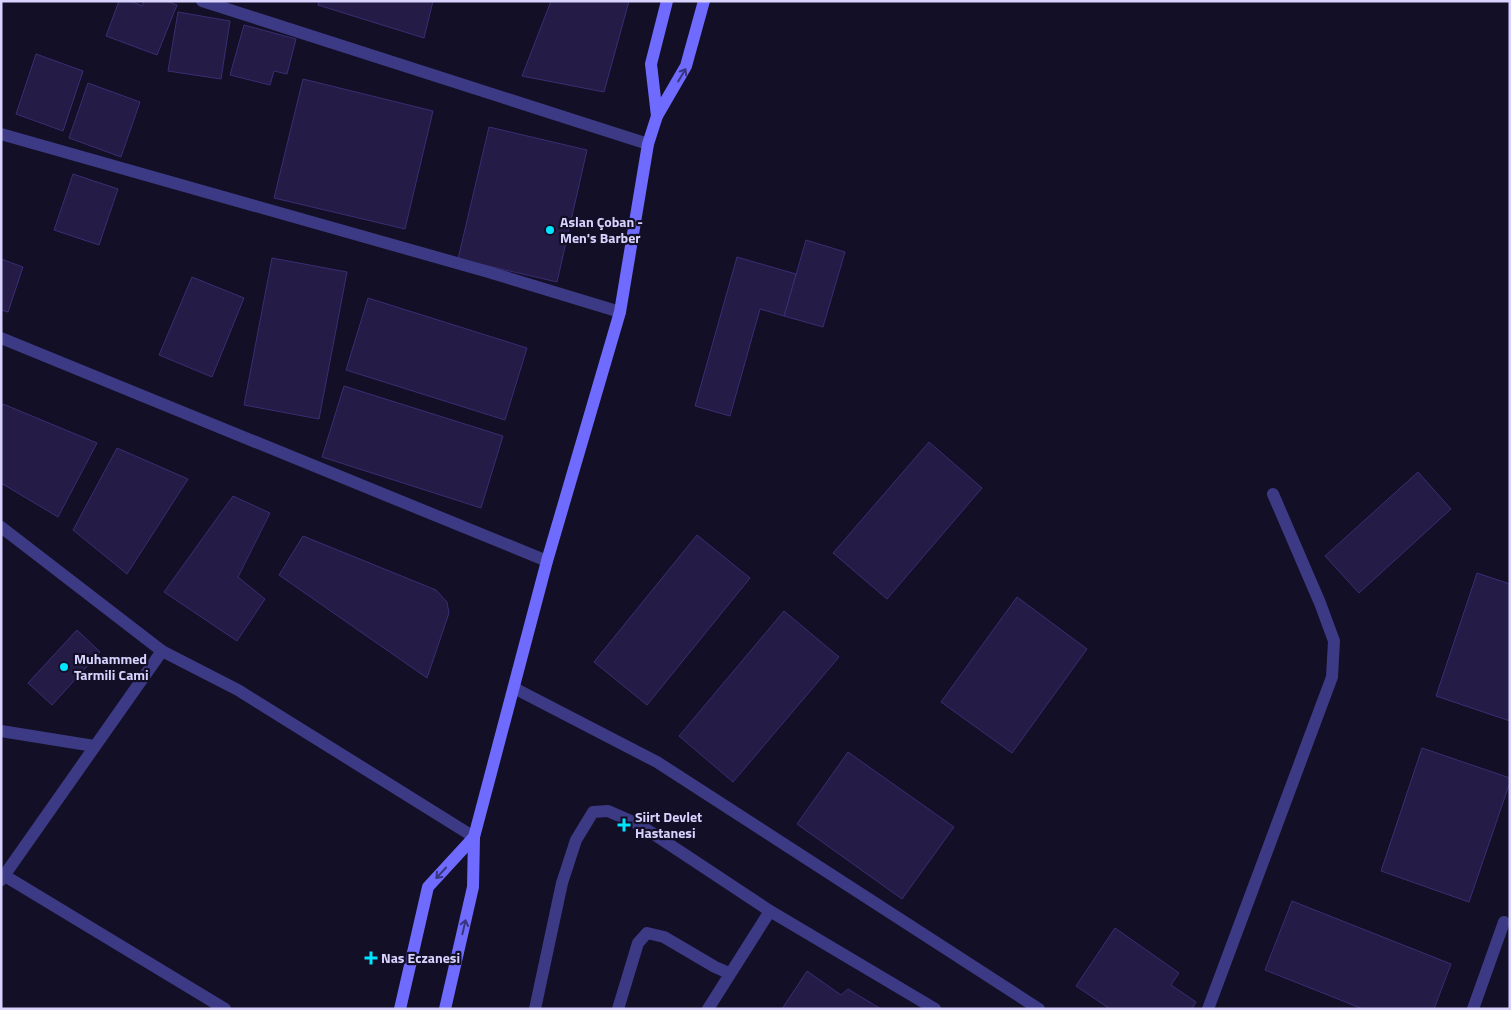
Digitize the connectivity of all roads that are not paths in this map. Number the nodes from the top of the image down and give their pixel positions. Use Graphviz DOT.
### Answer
graph roads {
  1 [pos="202,1"];
  2 [pos="667,1"];
  3 [pos="704,1"];
  4 [pos="657,116"];
  5 [pos="1,134"];
  6 [pos="648,144"];
  7 [pos="620,312"];
  8 [pos="1,338"];
  9 [pos="1273,494"];
  10 [pos="1,527"];
  11 [pos="548,561"];
  12 [pos="162,651"];
  13 [pos="514,688"];
  14 [pos="1,731"];
  15 [pos="94,746"];
  16 [pos="474,837"];
  17 [pos="3,878"];
  18 [pos="770,911"];
  19 [pos="1504,922"];
  20 [pos="729,973"];
  21 [pos="225,1009"];
  22 [pos="400,1009"];
  23 [pos="445,1009"];
  24 [pos="535,1009"];
  25 [pos="618,1009"];
  26 [pos="708,1009"];
  27 [pos="935,1009"];
  28 [pos="1039,1009"];
  29 [pos="1208,1009"];
  30 [pos="1473,1009"];
  1 -- 6 [label="street"];
  2 -- 4 [label="street"];
  4 -- 3 [label="street, one-way"];
  4 -- 6 [label="street"];
  5 -- 7 [label="street"];
  6 -- 7 [label="street"];
  7 -- 11 [label="street"];
  8 -- 11 [label="street"];
  9 -- 29 [label="street"];
  10 -- 12 [label="street"];
  11 -- 13 [label="street"];
  12 -- 15 [label="street"];
  12 -- 16 [label="street"];
  13 -- 16 [label="street"];
  13 -- 28 [label="street"];
  14 -- 15 [label="street"];
  15 -- 17 [label="street"];
  16 -- 22 [label="street, one-way"];
  23 -- 16 [label="street, one-way"];
  17 -- 21 [label="street"];
  18 -- 20 [label="street"];
  18 -- 24 [label="street"];
  18 -- 27 [label="street"];
  19 -- 30 [label="street"];
  20 -- 25 [label="street"];
  20 -- 26 [label="street"];
}
